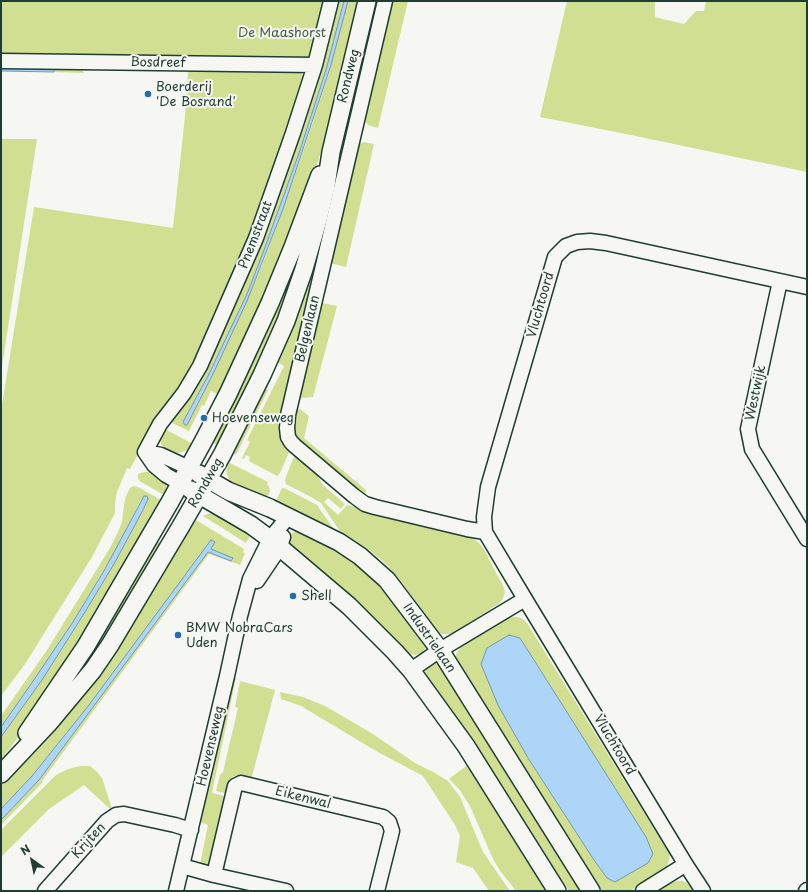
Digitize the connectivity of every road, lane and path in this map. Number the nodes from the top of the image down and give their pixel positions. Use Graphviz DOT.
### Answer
graph roads {
  1 [pos="331,1"];
  2 [pos="367,1"];
  3 [pos="385,1"];
  4 [pos="1,61"];
  5 [pos="315,65"];
  6 [pos="331,152"];
  7 [pos="780,281"];
  8 [pos="807,287"];
  9 [pos="145,452"];
  10 [pos="189,468"];
  11 [pos="208,479"];
  12 [pos="180,483"];
  13 [pos="200,495"];
  14 [pos="288,516"];
  15 [pos="485,532"];
  16 [pos="807,538"];
  17 [pos="275,543"];
  18 [pos="525,599"];
  19 [pos="440,650"];
  20 [pos="411,670"];
  21 [pos="1,770"];
  22 [pos="1,774"];
  23 [pos="191,830"];
  24 [pos="686,865"];
  25 [pos="182,866"];
  26 [pos="214,875"];
  27 [pos="246,887"];
  28 [pos="45,891"];
  29 [pos="176,891"];
  30 [pos="286,891"];
  31 [pos="377,891"];
  32 [pos="557,891"];
  33 [pos="591,891"];
  34 [pos="643,891"];
  35 [pos="703,891"];
  1 -- 5 [label="street, Pnemstraat"];
  2 -- 6 [label="main road, Rondweg"];
  3 -- 15 [label="street, Belgenlaan"];
  4 -- 5 [label="street, Bosdreef"];
  5 -- 9 [label="street, Pnemstraat"];
  6 -- 10 [label="main road, Rondweg"];
  6 -- 11 [label="main road, Rondweg"];
  7 -- 8 [label="street, Vluchtoord"];
  7 -- 15 [label="street, Vluchtoord"];
  7 -- 16 [label="street, Westwijk"];
  9 -- 10 [label="street"];
  9 -- 12 [label="street"];
  10 -- 11 [label="main road, Industrielaan"];
  10 -- 12 [label="main road, Rondweg"];
  11 -- 13 [label="main road, Rondweg"];
  11 -- 14 [label="main road, Industrielaan"];
  12 -- 13 [label="main road"];
  12 -- 21 [label="main road, Rondweg"];
  13 -- 17 [label="main road"];
  13 -- 22 [label="main road, Rondweg"];
  14 -- 17 [label="street, Hoevenseweg"];
  14 -- 19 [label="main road, Industrielaan"];
  15 -- 18 [label="street, Vluchtoord"];
  17 -- 20 [label="main road"];
  17 -- 23 [label="street, Hoevenseweg"];
  18 -- 19 [label="street"];
  18 -- 24 [label="street, Vluchtoord"];
  19 -- 20 [label="street"];
  19 -- 33 [label="main road, Industrielaan"];
  20 -- 32 [label="main road"];
  23 -- 25 [label="street, Hoevenseweg"];
  23 -- 28 [label="street, Krijten"];
  24 -- 34 [label="street"];
  24 -- 35 [label="street, Vluchtoord"];
  25 -- 26 [label="street"];
  25 -- 29 [label="street, Hoevenseweg"];
  26 -- 27 [label="street"];
  26 -- 31 [label="street, Eikenwal"];
  27 -- 30 [label="street"];
}
